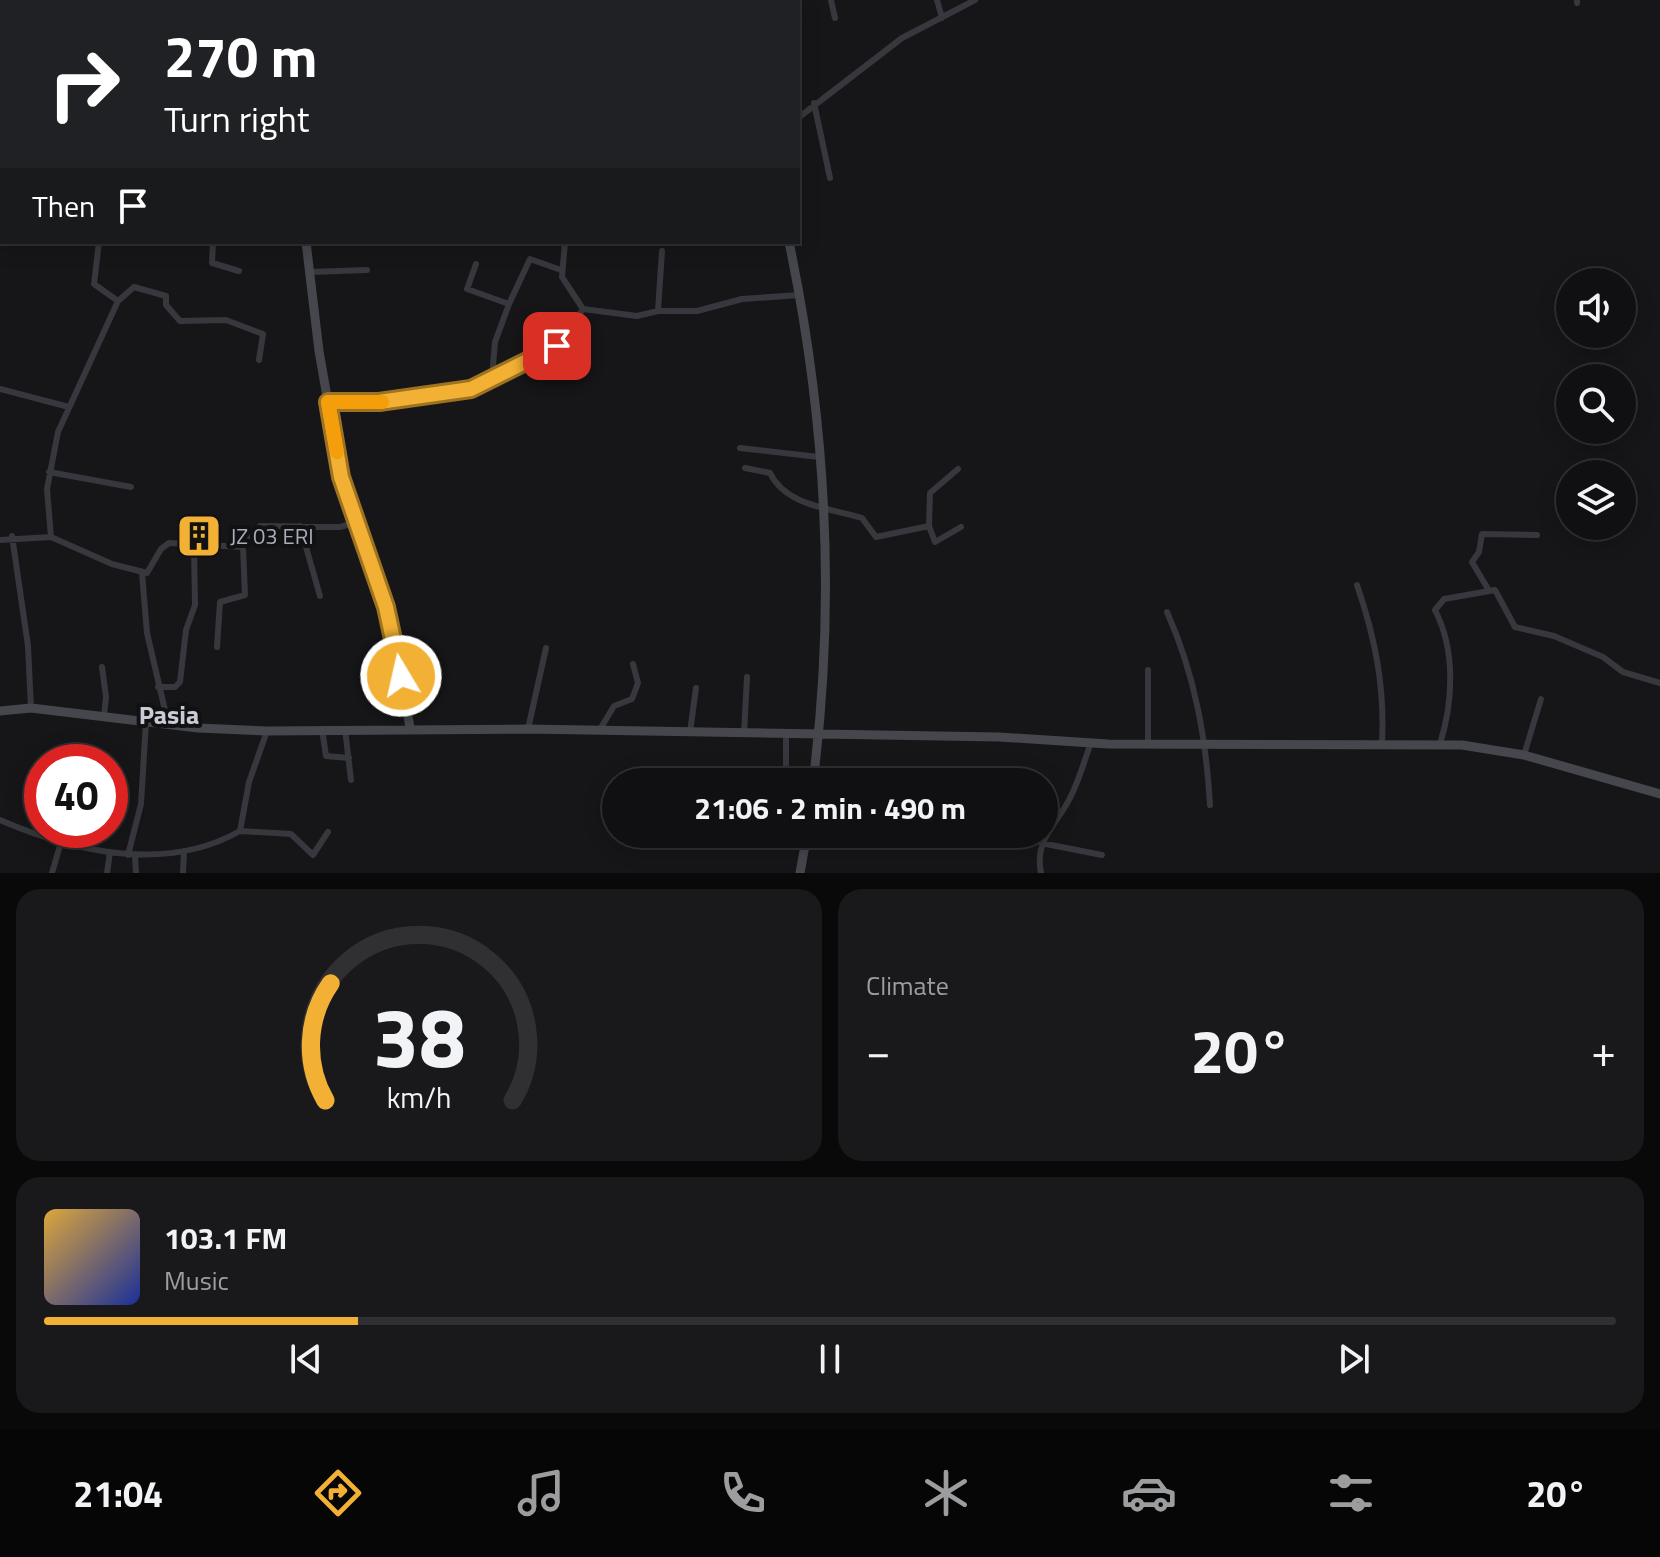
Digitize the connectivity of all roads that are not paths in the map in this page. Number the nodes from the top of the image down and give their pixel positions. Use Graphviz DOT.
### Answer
graph roads {
  1 [pos="831,0"];
  2 [pos="937,0"];
  3 [pos="975,0"];
  4 [pos="835,18"];
  5 [pos="942,18"];
  6 [pos="814,103"];
  7 [pos="800,117"];
  8 [pos="830,178"];
  9 [pos="99,244"];
  10 [pos="213,244"];
  11 [pos="306,244"];
  12 [pos="565,244"];
  13 [pos="789,244"];
  14 [pos="662,251"];
  15 [pos="476,264"];
  16 [pos="367,270"];
  17 [pos="561,270"];
  18 [pos="239,271"];
  19 [pos="310,272"];
  20 [pos="800,295"];
  21 [pos="118,301"];
  22 [pos="509,304"];
  23 [pos="583,309"];
  24 [pos="658,311"];
  25 [pos="259,360"];
  26 [pos="492,377"];
  27 [pos="0,389"];
  28 [pos="328,402"];
  29 [pos="69,407"];
  30 [pos="740,448"];
  31 [pos="819,457"];
  32 [pos="745,468"];
  33 [pos="958,469"];
  34 [pos="49,472"];
  35 [pos="131,487"];
  36 [pos="823,511"];
  37 [pos="354,523"];
  38 [pos="300,526"];
  39 [pos="929,526"];
  40 [pos="961,527"];
  41 [pos="1537,535"];
  42 [pos="12,536"];
  43 [pos="51,537"];
  44 [pos="0,540"];
  45 [pos="194,546"];
  46 [pos="243,547"];
  47 [pos="142,573"];
  48 [pos="1357,585"];
  49 [pos="1488,589"];
  50 [pos="320,596"];
  51 [pos="1167,612"];
  52 [pos="217,647"];
  53 [pos="546,648"];
  54 [pos="633,664"];
  55 [pos="102,667"];
  56 [pos="1148,670"];
  57 [pos="747,677"];
  58 [pos="1660,683"];
  59 [pos="158,687"];
  60 [pos="696,688"];
  61 [pos="1541,699"];
  62 [pos="31,708"];
  63 [pos="0,711"];
  64 [pos="104,716"];
  65 [pos="146,722"];
  66 [pos="168,723"];
  67 [pos="410,728"];
  68 [pos="322,729"];
  69 [pos="345,729"];
  70 [pos="528,729"];
  71 [pos="267,731"];
  72 [pos="599,731"];
  73 [pos="690,732"];
  74 [pos="744,734"];
  75 [pos="786,734"];
  76 [pos="819,735"];
  77 [pos="1091,743"];
  78 [pos="1148,743"];
  79 [pos="1207,743"];
  80 [pos="1382,743"];
  81 [pos="1440,744"];
  82 [pos="1524,755"];
  83 [pos="349,758"];
  84 [pos="786,768"];
  85 [pos="815,768"];
  86 [pos="351,780"];
  87 [pos="1660,794"];
  88 [pos="1210,805"];
  89 [pos="1058,817"];
  90 [pos="0,820"];
  91 [pos="24,829"];
  92 [pos="240,831"];
  93 [pos="328,832"];
  94 [pos="1058,846"];
  95 [pos="59,848"];
  96 [pos="90,848"];
  97 [pos="804,848"];
  98 [pos="1040,848"];
  99 [pos="184,851"];
  100 [pos="110,852"];
  101 [pos="1102,855"];
  102 [pos="131,856"];
  103 [pos="52,873"];
  104 [pos="107,873"];
  105 [pos="136,873"];
  106 [pos="183,873"];
  107 [pos="800,873"];
  108 [pos="1041,873"];
  1 -- 4 [label="street"];
  2 -- 5 [label="street"];
  3 -- 5 [label="street"];
  5 -- 6 [label="street"];
  6 -- 7 [label="street"];
  6 -- 8 [label="street"];
  9 -- 21 [label="street"];
  10 -- 18 [label="street"];
  11 -- 19 [label="street"];
  12 -- 17 [label="street"];
  13 -- 20 [label="street"];
  14 -- 24 [label="street"];
  15 -- 22 [label="street"];
  16 -- 19 [label="street"];
  17 -- 22 [label="street"];
  17 -- 23 [label="street"];
  19 -- 28 [label="street"];
  20 -- 24 [label="street"];
  20 -- 31 [label="street"];
  21 -- 25 [label="street"];
  21 -- 29 [label="street"];
  22 -- 26 [label="street"];
  23 -- 24 [label="street"];
  23 -- 26 [label="street"];
  26 -- 28 [label="street"];
  27 -- 29 [label="street"];
  28 -- 37 [label="street"];
  29 -- 34 [label="street"];
  30 -- 31 [label="street"];
  31 -- 36 [label="street"];
  32 -- 36 [label="street"];
  33 -- 39 [label="street"];
  34 -- 35 [label="street"];
  34 -- 43 [label="street"];
  36 -- 39 [label="street"];
  36 -- 76 [label="street"];
  37 -- 38 [label="street"];
  37 -- 67 [label="street"];
  38 -- 46 [label="street"];
  38 -- 50 [label="street"];
  39 -- 40 [label="street"];
  41 -- 49 [label="street"];
  42 -- 43 [label="street"];
  42 -- 44 [label="street"];
  42 -- 62 [label="street"];
  43 -- 47 [label="street"];
  45 -- 46 [label="street"];
  45 -- 47 [label="street"];
  45 -- 59 [label="street"];
  46 -- 52 [label="street"];
  47 -- 59 [label="street"];
  48 -- 80 [label="street"];
  49 -- 58 [label="street"];
  49 -- 81 [label="street"];
  51 -- 79 [label="street"];
  53 -- 70 [label="street"];
  54 -- 72 [label="street"];
  55 -- 64 [label="street"];
  56 -- 78 [label="street"];
  57 -- 74 [label="street"];
  59 -- 66 [label="street"];
  60 -- 73 [label="street"];
  61 -- 82 [label="street"];
  62 -- 63 [label="street"];
  62 -- 64 [label="street"];
  64 -- 65 [label="street"];
  65 -- 66 [label="street"];
  65 -- 102 [label="street"];
  66 -- 71 [label="street"];
  67 -- 69 [label="street"];
  67 -- 70 [label="street"];
  68 -- 69 [label="street"];
  68 -- 71 [label="street"];
  68 -- 83 [label="street"];
  69 -- 83 [label="street"];
  70 -- 72 [label="street"];
  71 -- 92 [label="street"];
  72 -- 73 [label="street"];
  73 -- 74 [label="street"];
  74 -- 75 [label="street"];
  75 -- 76 [label="street"];
  75 -- 84 [label="street"];
  76 -- 77 [label="street"];
  76 -- 85 [label="street"];
  77 -- 78 [label="street"];
  77 -- 89 [label="street"];
  78 -- 79 [label="street"];
  79 -- 80 [label="street"];
  79 -- 88 [label="street"];
  80 -- 81 [label="street"];
  81 -- 82 [label="street"];
  82 -- 87 [label="street"];
  83 -- 86 [label="street"];
  90 -- 91 [label="street"];
  92 -- 93 [label="street"];
  92 -- 99 [label="street"];
  94 -- 101 [label="street"];
  95 -- 103 [label="street"];
  96 -- 100 [label="street"];
  97 -- 107 [label="street"];
  98 -- 108 [label="street"];
  99 -- 102 [label="street"];
  99 -- 106 [label="street"];
  100 -- 102 [label="street"];
  100 -- 104 [label="street"];
  102 -- 105 [label="street"];
}
